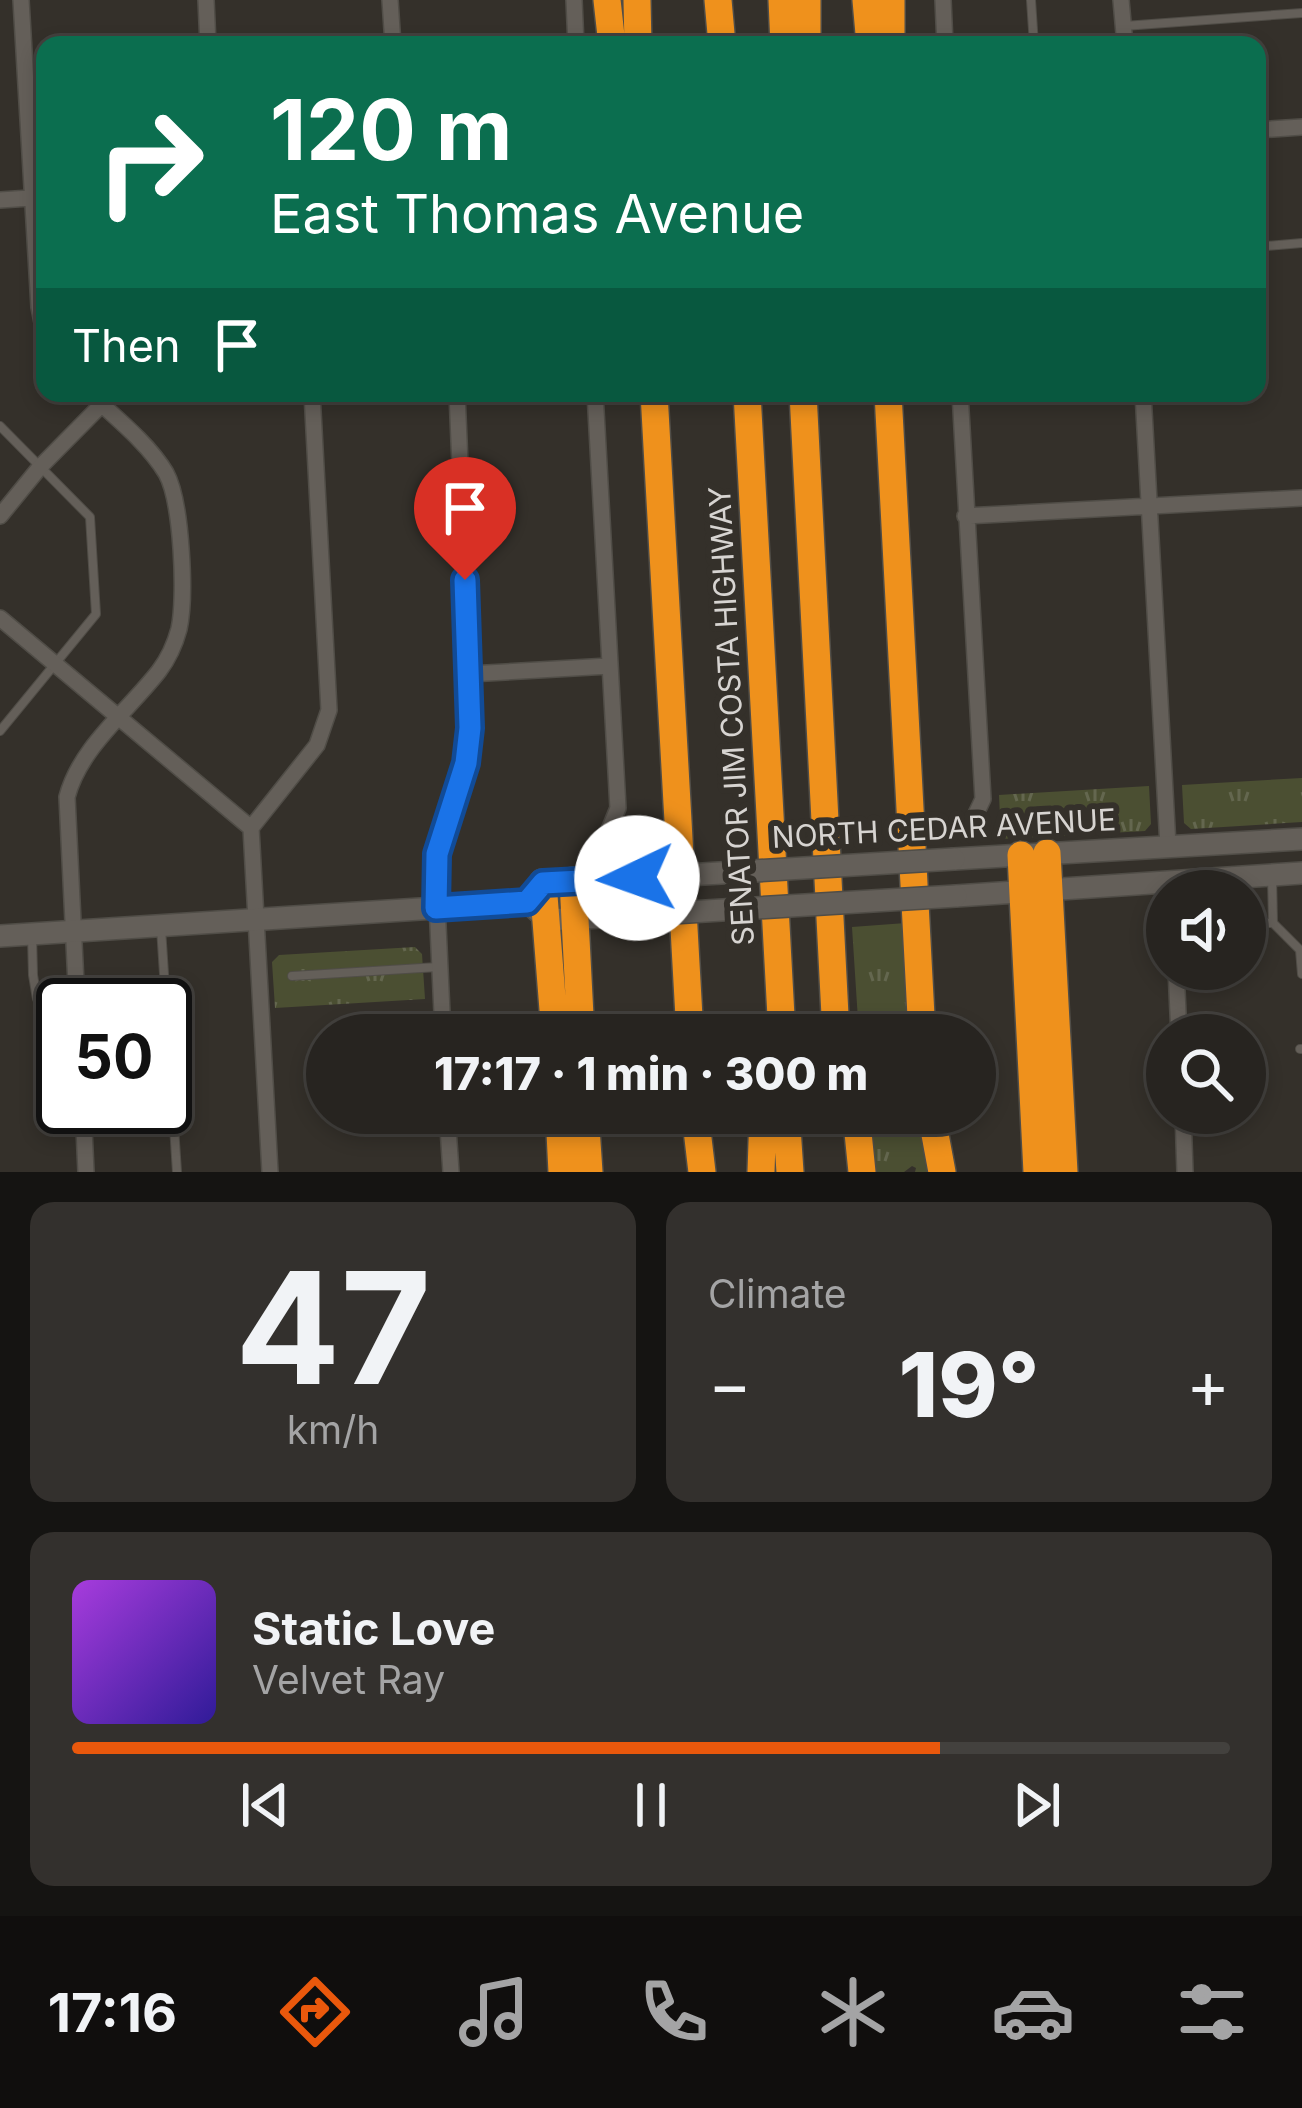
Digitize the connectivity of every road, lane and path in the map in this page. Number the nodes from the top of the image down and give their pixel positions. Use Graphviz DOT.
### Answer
graph roads {
  1 [pos="22,0"];
  2 [pos="206,0"];
  3 [pos="390,0"];
  4 [pos="574,0"];
  5 [pos="607,0"];
  6 [pos="637,0"];
  7 [pos="718,0"];
  8 [pos="733,0"];
  9 [pos="782,0"];
  10 [pos="807,0"];
  11 [pos="866,0"];
  12 [pos="891,0"];
  13 [pos="944,0"];
  14 [pos="1030,0"];
  15 [pos="1121,0"];
  16 [pos="1302,13"];
  17 [pos="1124,26"];
  18 [pos="208,36"];
  19 [pos="392,36"];
  20 [pos="576,36"];
  21 [pos="611,36"];
  22 [pos="638,36"];
  23 [pos="721,36"];
  24 [pos="734,36"];
  25 [pos="784,36"];
  26 [pos="807,36"];
  27 [pos="869,36"];
  28 [pos="891,36"];
  29 [pos="945,36"];
  30 [pos="1033,36"];
  31 [pos="1125,36"];
  32 [pos="1302,127"];
  33 [pos="1266,129"];
  34 [pos="36,173"];
  35 [pos="36,198"];
  36 [pos="0,200"];
  37 [pos="1302,243"];
  38 [pos="1267,246"];
  39 [pos="97,402"];
  40 [pos="105,402"];
  41 [pos="311,402"];
  42 [pos="457,402"];
  43 [pos="595,402"];
  44 [pos="655,402"];
  45 [pos="748,402"];
  46 [pos="805,402"];
  47 [pos="890,402"];
  48 [pos="960,402"];
  49 [pos="1144,402"];
  50 [pos="0,426"];
  51 [pos="40,467"];
  52 [pos="1302,498"];
  53 [pos="1150,506"];
  54 [pos="0,516"];
  55 [pos="965,516"];
  56 [pos="0,618"];
  57 [pos="54,665"];
  58 [pos="609,666"];
  59 [pos="469,674"];
  60 [pos="118,718"];
  61 [pos="0,731"];
  62 [pos="974,818"];
  63 [pos="251,827"];
  64 [pos="609,830"];
  65 [pos="1302,839"];
  66 [pos="771,840"];
  67 [pos="826,841"];
  68 [pos="1168,846"];
  69 [pos="1034,854"];
  70 [pos="1302,873"];
  71 [pos="1272,875"];
  72 [pos="1266,876"];
  73 [pos="573,881"];
  74 [pos="1146,888"];
  75 [pos="1036,891"];
  76 [pos="548,906"];
  77 [pos="436,908"];
  78 [pos="255,921"];
  79 [pos="1266,923"];
  80 [pos="1274,923"];
  81 [pos="161,927"];
  82 [pos="73,932"];
  83 [pos="32,934"];
  84 [pos="0,936"];
  85 [pos="440,967"];
  86 [pos="1302,974"];
  87 [pos="292,976"];
  88 [pos="76,978"];
  89 [pos="36,993"];
  90 [pos="442,1014"];
  91 [pos="553,1014"];
  92 [pos="576,1014"];
  93 [pos="690,1014"];
  94 [pos="766,1014"];
  95 [pos="781,1014"];
  96 [pos="835,1014"];
  97 [pos="846,1014"];
  98 [pos="921,1014"];
  99 [pos="84,1134"];
  100 [pos="449,1134"];
  101 [pos="560,1134"];
  102 [pos="586,1134"];
  103 [pos="697,1134"];
  104 [pos="762,1134"];
  105 [pos="787,1134"];
  106 [pos="842,1134"];
  107 [pos="858,1134"];
  108 [pos="935,1134"];
  109 [pos="1184,1134"];
  110 [pos="86,1172"];
  111 [pos="177,1172"];
  112 [pos="270,1172"];
  113 [pos="451,1172"];
  114 [pos="562,1172"];
  115 [pos="589,1172"];
  116 [pos="702,1172"];
  117 [pos="761,1172"];
  118 [pos="790,1172"];
  119 [pos="844,1172"];
  120 [pos="862,1172"];
  121 [pos="942,1172"];
  122 [pos="1037,1172"];
  123 [pos="1064,1172"];
  124 [pos="1185,1172"];
  1 -- 34 [label="street"];
  2 -- 18 [label="street"];
  3 -- 19 [label="street"];
  4 -- 20 [label="street"];
  5 -- 21 [label="highway"];
  6 -- 22 [label="highway"];
  7 -- 23 [label="highway"];
  8 -- 24 [label="highway"];
  9 -- 25 [label="highway"];
  10 -- 26 [label="highway"];
  11 -- 27 [label="highway"];
  12 -- 28 [label="highway"];
  13 -- 29 [label="street"];
  14 -- 30 [label="lane"];
  15 -- 17 [label="street"];
  16 -- 17 [label="lane"];
  17 -- 31 [label="street"];
  32 -- 33 [label="street"];
  35 -- 36 [label="street"];
  37 -- 38 [label="lane"];
  39 -- 51 [label="street"];
  40 -- 60 [label="street"];
  41 -- 63 [label="street"];
  42 -- 59 [label="street"];
  43 -- 58 [label="street"];
  44 -- 93 [label="highway"];
  45 -- 66 [label="highway, SENATOR JIM COSTA HIGHWAY"];
  46 -- 67 [label="highway"];
  47 -- 98 [label="highway"];
  48 -- 55 [label="street"];
  49 -- 53 [label="street"];
  50 -- 51 [label="lane"];
  51 -- 54 [label="street"];
  51 -- 57 [label="lane"];
  52 -- 53 [label="street"];
  53 -- 55 [label="street"];
  53 -- 68 [label="street"];
  55 -- 62 [label="street"];
  56 -- 57 [label="street"];
  57 -- 60 [label="street"];
  57 -- 61 [label="lane"];
  58 -- 59 [label="street"];
  58 -- 64 [label="street"];
  59 -- 77 [label="street"];
  60 -- 63 [label="street"];
  60 -- 82 [label="street"];
  63 -- 78 [label="street"];
  65 -- 68 [label="main road, NORTH CEDAR AVENUE"];
  66 -- 94 [label="highway"];
  66 -- 95 [label="highway, SENATOR JIM COSTA HIGHWAY"];
  67 -- 96 [label="highway"];
  67 -- 97 [label="highway"];
  68 -- 69 [label="main road, NORTH CEDAR AVENUE"];
  69 -- 73 [label="main road, NORTH CEDAR AVENUE, bridge"];
  69 -- 75 [label="highway"];
  70 -- 71 [label="main road"];
  71 -- 72 [label="main road"];
  71 -- 80 [label="lane"];
  73 -- 76 [label="highway"];
  74 -- 75 [label="main road"];
  75 -- 76 [label="main road, bridge"];
  75 -- 122 [label="highway"];
  75 -- 123 [label="highway"];
  76 -- 77 [label="main road"];
  76 -- 91 [label="highway"];
  76 -- 92 [label="highway"];
  77 -- 78 [label="main road"];
  77 -- 85 [label="street"];
  78 -- 81 [label="main road"];
  78 -- 112 [label="street"];
  79 -- 80 [label="lane"];
  80 -- 86 [label="lane"];
  81 -- 82 [label="main road"];
  81 -- 111 [label="lane"];
  82 -- 83 [label="main road"];
  82 -- 88 [label="street"];
  83 -- 84 [label="main road"];
  83 -- 89 [label="lane"];
  85 -- 87 [label="lane"];
  85 -- 90 [label="street"];
  99 -- 110 [label="street"];
  100 -- 113 [label="street"];
  101 -- 114 [label="highway"];
  102 -- 115 [label="highway"];
  103 -- 116 [label="highway"];
  104 -- 117 [label="highway"];
  105 -- 118 [label="highway"];
  106 -- 119 [label="highway"];
  107 -- 120 [label="highway"];
  108 -- 121 [label="highway"];
  109 -- 124 [label="street"];
}
